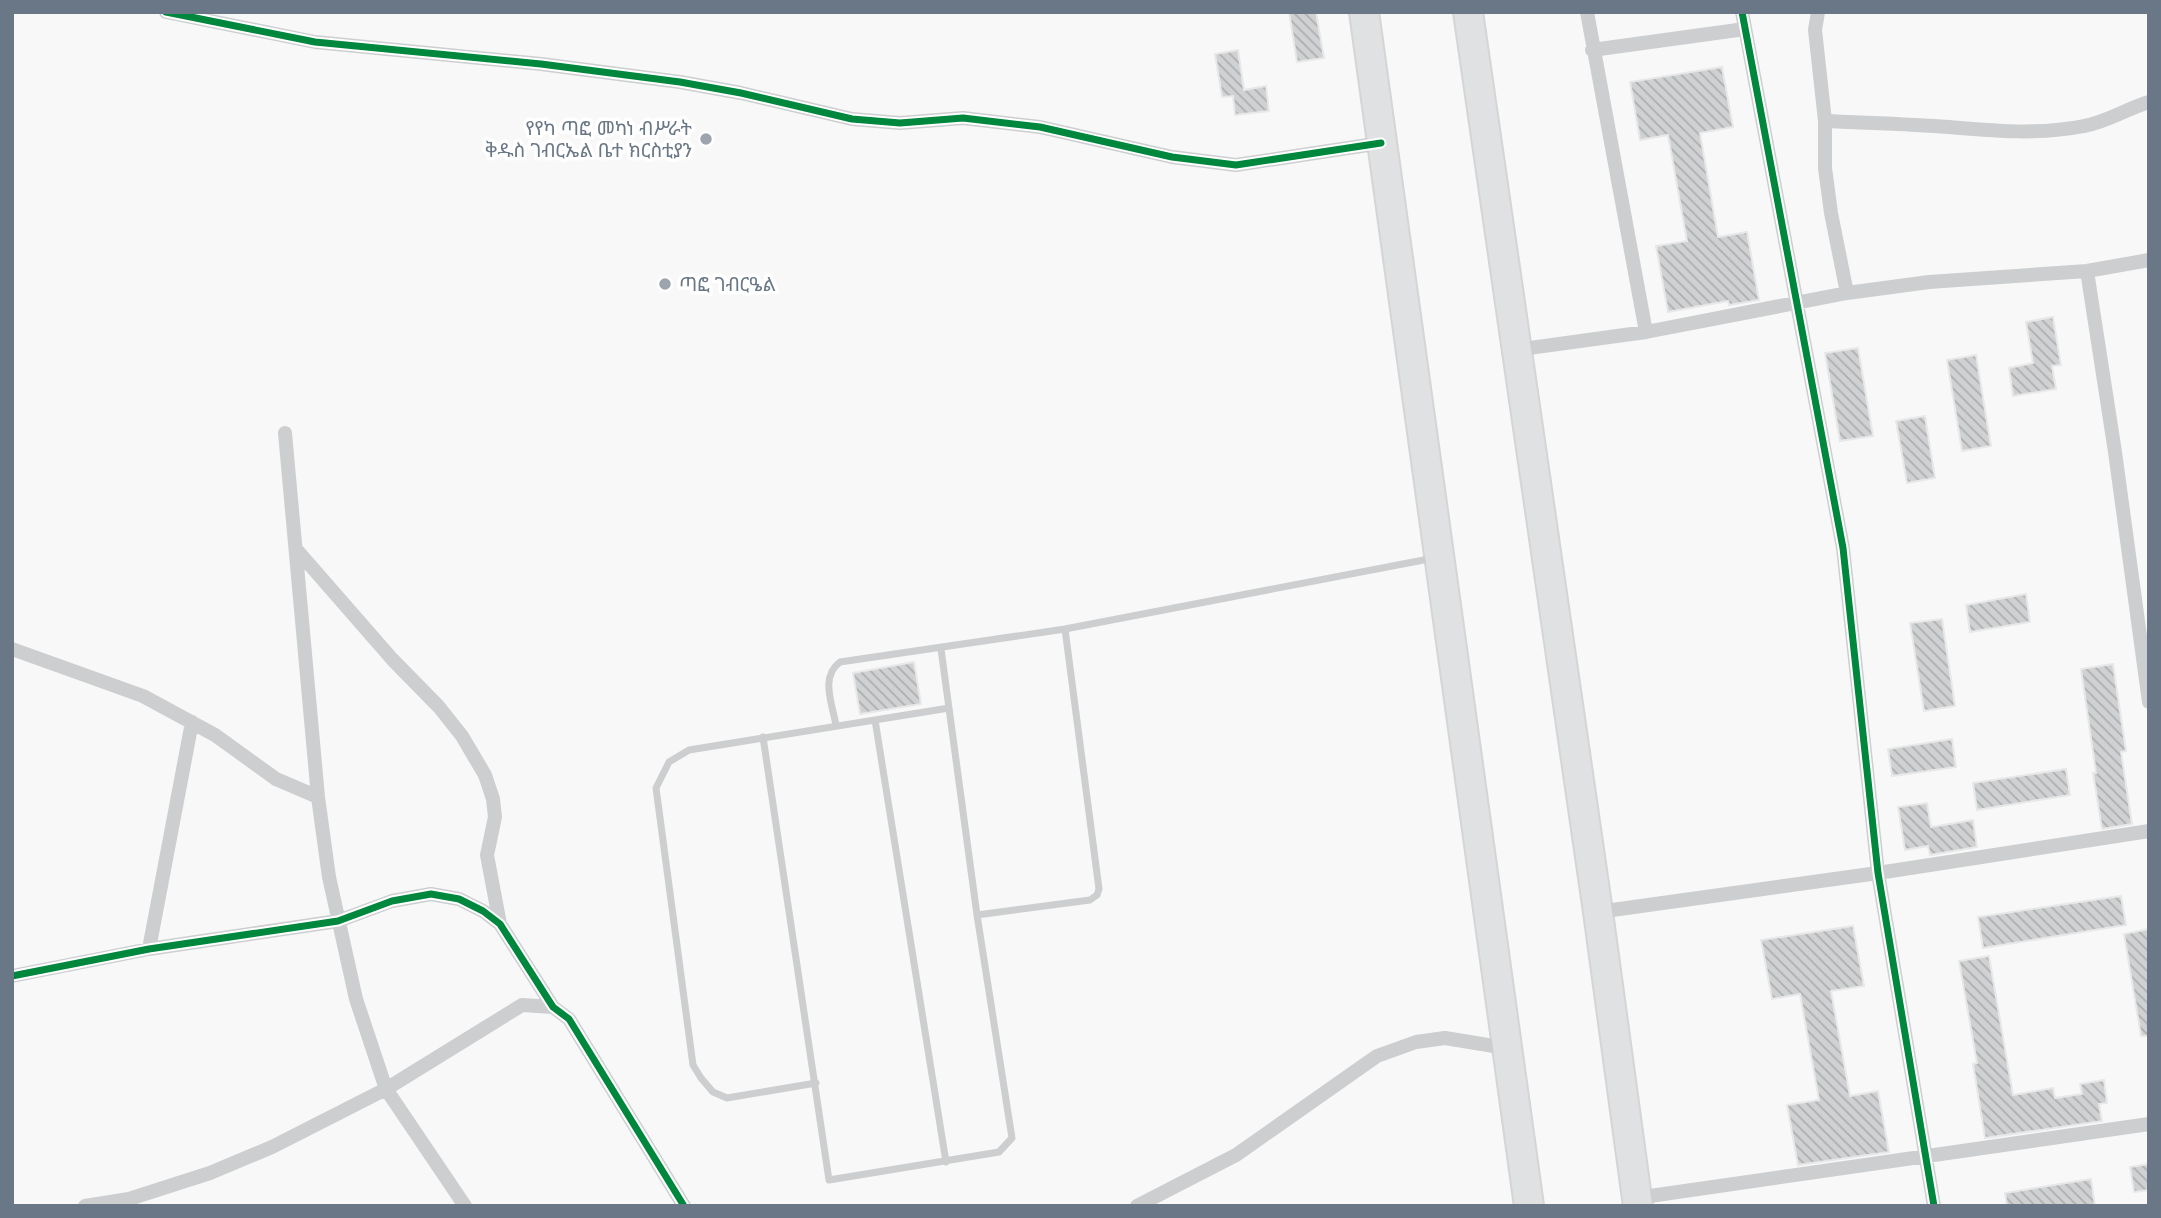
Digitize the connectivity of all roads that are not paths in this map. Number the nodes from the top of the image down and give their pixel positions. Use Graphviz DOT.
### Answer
graph roads {
  1 [pos="166,12"];
  2 [pos="1364,12"];
  3 [pos="1468,12"];
  4 [pos="1587,12"];
  5 [pos="1742,12"];
  6 [pos="1818,12"];
  7 [pos="1745,29"];
  8 [pos="1592,50"];
  9 [pos="2149,102"];
  10 [pos="1825,121"];
  11 [pos="1381,143"];
  12 [pos="2149,261"];
  13 [pos="2087,271"];
  14 [pos="1847,293"];
  15 [pos="1796,304"];
  16 [pos="1646,332"];
  17 [pos="1515,350"];
  18 [pos="285,433"];
  19 [pos="296,549"];
  20 [pos="1438,557"];
  21 [pos="1065,629"];
  22 [pos="12,649"];
  23 [pos="941,649"];
  24 [pos="2149,702"];
  25 [pos="949,708"];
  26 [pos="875,720"];
  27 [pos="192,722"];
  28 [pos="836,725"];
  29 [pos="763,737"];
  30 [pos="318,797"];
  31 [pos="2149,831"];
  32 [pos="1878,873"];
  33 [pos="1598,912"];
  34 [pos="977,915"];
  35 [pos="338,921"];
  36 [pos="500,924"];
  37 [pos="149,949"];
  38 [pos="12,976"];
  39 [pos="554,1007"];
  40 [pos="1506,1048"];
  41 [pos="817,1083"];
  42 [pos="386,1089"];
  43 [pos="2149,1124"];
  44 [pos="1927,1156"];
  45 [pos="946,1162"];
  46 [pos="1637,1202"];
  47 [pos="85,1206"];
  48 [pos="465,1206"];
  49 [pos="684,1206"];
  50 [pos="1137,1206"];
  51 [pos="1529,1206"];
  52 [pos="1934,1206"];
  1 -- 11 [label="street"];
  2 -- 11 [label="highway"];
  3 -- 17 [label="highway"];
  4 -- 8 [label="street"];
  5 -- 7 [label="street"];
  6 -- 10 [label="street"];
  7 -- 8 [label="street"];
  7 -- 15 [label="street"];
  8 -- 16 [label="street"];
  9 -- 10 [label="street"];
  10 -- 14 [label="street"];
  11 -- 20 [label="highway"];
  12 -- 13 [label="street"];
  13 -- 14 [label="street"];
  13 -- 24 [label="street"];
  14 -- 15 [label="street"];
  15 -- 16 [label="street"];
  15 -- 32 [label="street"];
  16 -- 17 [label="street"];
  17 -- 33 [label="highway"];
  18 -- 19 [label="street"];
  19 -- 30 [label="street"];
  19 -- 36 [label="street"];
  20 -- 21 [label="lane"];
  20 -- 40 [label="highway"];
  21 -- 23 [label="lane"];
  21 -- 34 [label="lane"];
  22 -- 27 [label="street"];
  23 -- 25 [label="lane"];
  23 -- 28 [label="lane"];
  25 -- 26 [label="lane"];
  25 -- 34 [label="lane"];
  26 -- 28 [label="lane"];
  26 -- 45 [label="lane"];
  27 -- 30 [label="street"];
  27 -- 37 [label="street"];
  28 -- 29 [label="lane"];
  29 -- 41 [label="lane"];
  29 -- 41 [label="lane"];
  30 -- 35 [label="street"];
  31 -- 32 [label="street"];
  32 -- 33 [label="street"];
  32 -- 44 [label="street"];
  33 -- 46 [label="highway"];
  34 -- 45 [label="lane"];
  35 -- 36 [label="street"];
  35 -- 37 [label="street"];
  35 -- 42 [label="street"];
  36 -- 39 [label="street"];
  37 -- 38 [label="street"];
  39 -- 42 [label="street"];
  39 -- 49 [label="street"];
  40 -- 50 [label="street"];
  40 -- 51 [label="highway"];
  41 -- 45 [label="lane"];
  42 -- 47 [label="street"];
  42 -- 48 [label="street"];
  43 -- 44 [label="street"];
  44 -- 46 [label="street"];
  44 -- 52 [label="street"];
}
